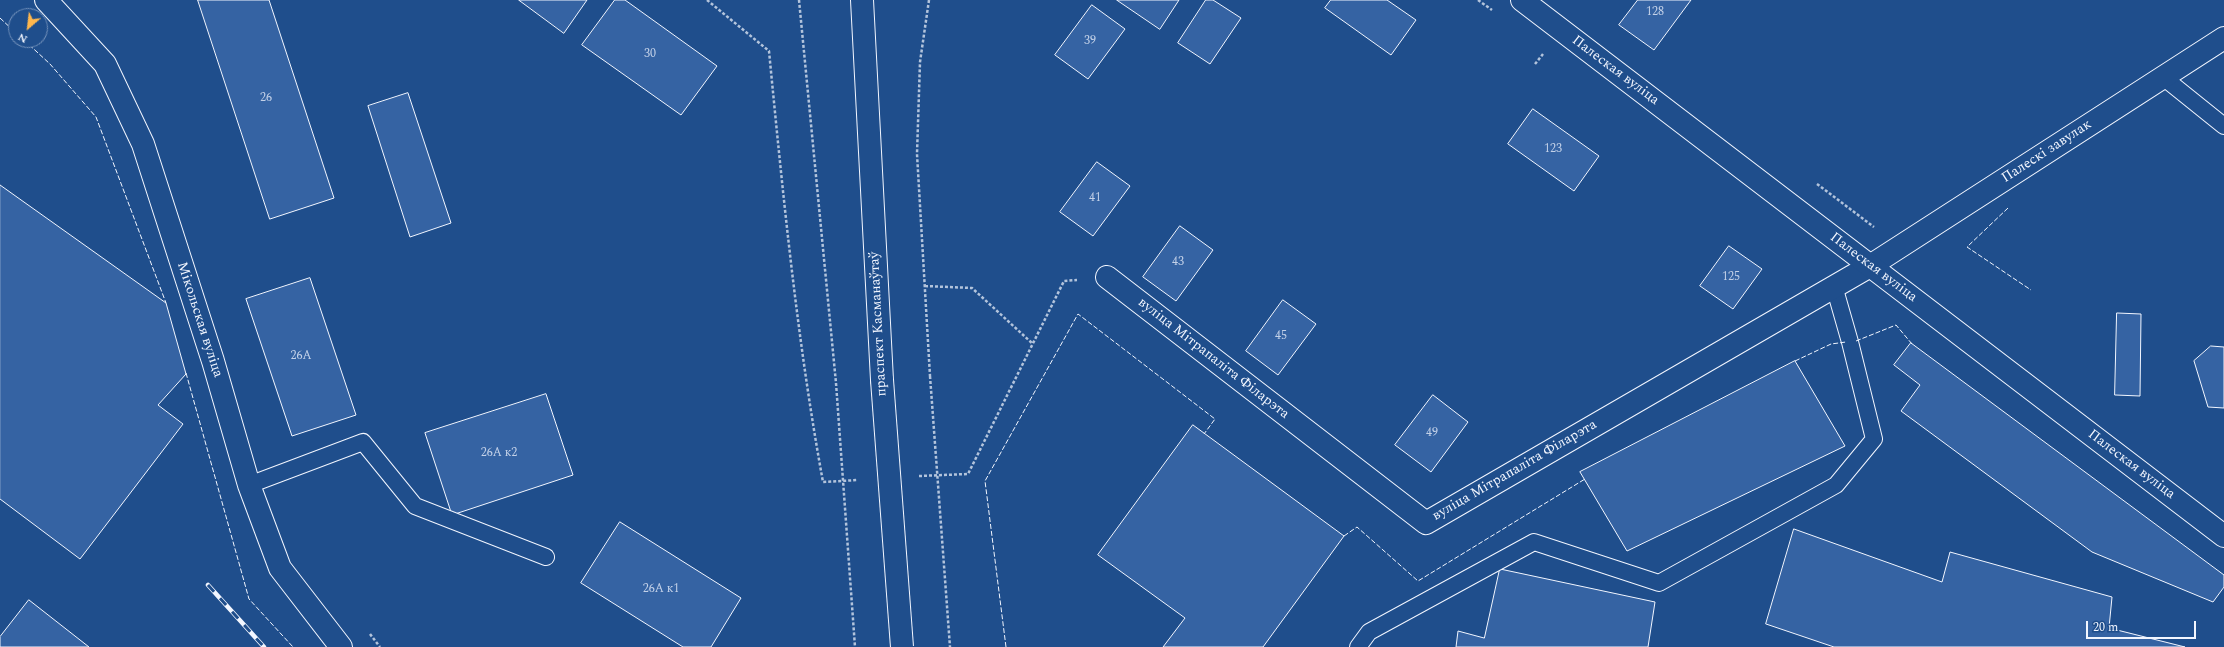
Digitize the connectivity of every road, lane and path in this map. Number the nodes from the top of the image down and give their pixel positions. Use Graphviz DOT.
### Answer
graph roads {
  1 [pos="46,0"];
  2 [pos="799,0"];
  3 [pos="862,0"];
  4 [pos="929,0"];
  5 [pos="1522,0"];
  6 [pos="2224,38"];
  7 [pos="1547,50"];
  8 [pos="1535,64"];
  9 [pos="2163,77"];
  10 [pos="2224,126"];
  11 [pos="1870,266"];
  12 [pos="1108,278"];
  13 [pos="925,286"];
  14 [pos="1834,286"];
  15 [pos="1033,344"];
  16 [pos="249,485"];
  17 [pos="2224,536"];
  18 [pos="546,557"];
  19 [pos="341,647"];
  20 [pos="855,647"];
  21 [pos="902,647"];
  22 [pos="950,647"];
  23 [pos="1358,647"];
  1 -- 16 [label="street, Мікольская вуліца"];
  2 -- 20 [label="path, bridge"];
  3 -- 21 [label="street, праспект Касманаўтаў, bridge"];
  4 -- 13 [label="path"];
  5 -- 11 [label="street, Палеская вуліца"];
  6 -- 9 [label="street, Палескі завулак"];
  7 -- 8 [label="path"];
  9 -- 10 [label="lane"];
  9 -- 11 [label="street, Палескі завулак"];
  11 -- 14 [label="street, вуліца Мітрапаліта Філарэта"];
  11 -- 17 [label="street, Палеская вуліца"];
  12 -- 14 [label="street, вуліца Мітрапаліта Філарэта"];
  13 -- 15 [label="path"];
  13 -- 22 [label="path, bridge"];
  14 -- 23 [label="lane"];
  16 -- 18 [label="lane"];
  16 -- 19 [label="street, Мікольская вуліца"];
}
